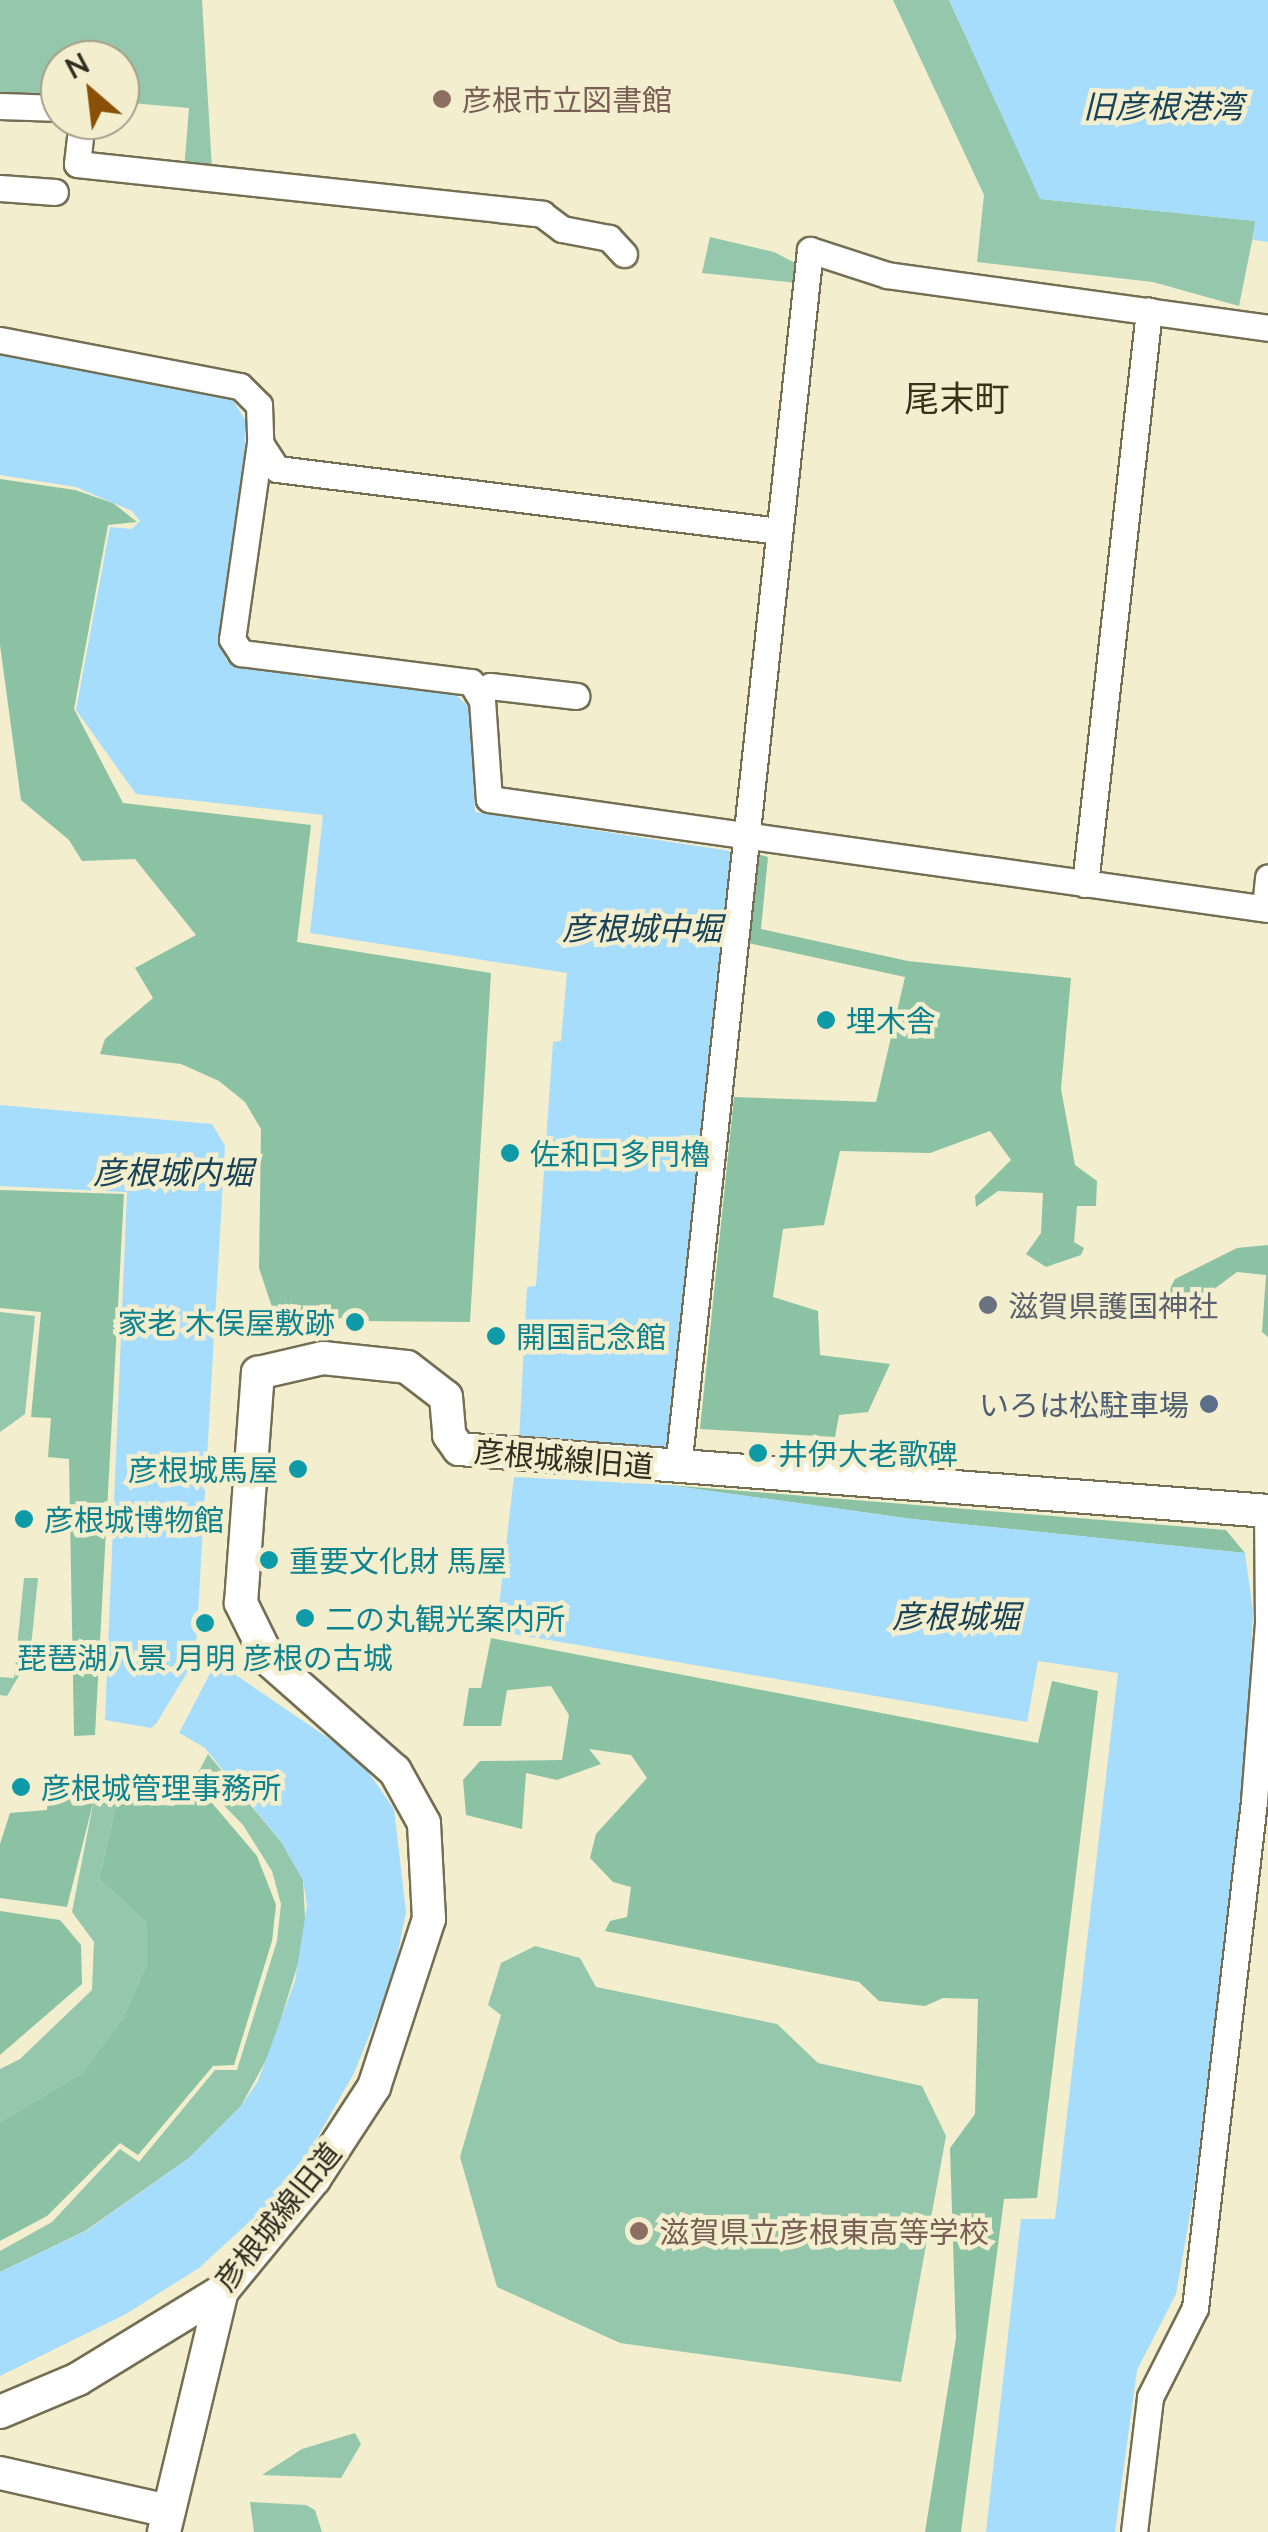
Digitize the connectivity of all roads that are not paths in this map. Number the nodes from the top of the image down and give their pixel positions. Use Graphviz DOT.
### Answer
graph roads {
  1 [pos="0,106"];
  2 [pos="40,107"];
  3 [pos="80,140"];
  4 [pos="0,188"];
  5 [pos="55,192"];
  6 [pos="624,254"];
  7 [pos="1150,311"];
  8 [pos="1268,328"];
  9 [pos="0,340"];
  10 [pos="260,442"];
  11 [pos="780,531"];
  12 [pos="477,692"];
  13 [pos="576,696"];
  14 [pos="746,840"];
  15 [pos="1268,876"];
  16 [pos="1085,884"];
  17 [pos="1266,908"];
  18 [pos="678,1466"];
  19 [pos="1268,1511"];
  20 [pos="1261,1801"];
  21 [pos="222,2292"];
  22 [pos="0,2412"];
  23 [pos="0,2473"];
  24 [pos="166,2521"];
  25 [pos="1134,2532"];
  1 -- 2 [label="street"];
  3 -- 6 [label="street"];
  4 -- 5 [label="street"];
  7 -- 8 [label="street"];
  7 -- 11 [label="street"];
  7 -- 16 [label="street"];
  9 -- 10 [label="street"];
  10 -- 11 [label="street"];
  10 -- 12 [label="street"];
  11 -- 14 [label="street"];
  12 -- 13 [label="street"];
  12 -- 14 [label="street"];
  14 -- 16 [label="street"];
  14 -- 18 [label="street"];
  15 -- 17 [label="street"];
  16 -- 17 [label="street"];
  18 -- 19 [label="street, 彦根城線旧道"];
  18 -- 21 [label="street, 彦根城線旧道"];
  19 -- 20 [label="street"];
  20 -- 25 [label="street"];
  21 -- 22 [label="street, 彦根城線旧道"];
  21 -- 24 [label="street"];
  23 -- 24 [label="street"];
}
